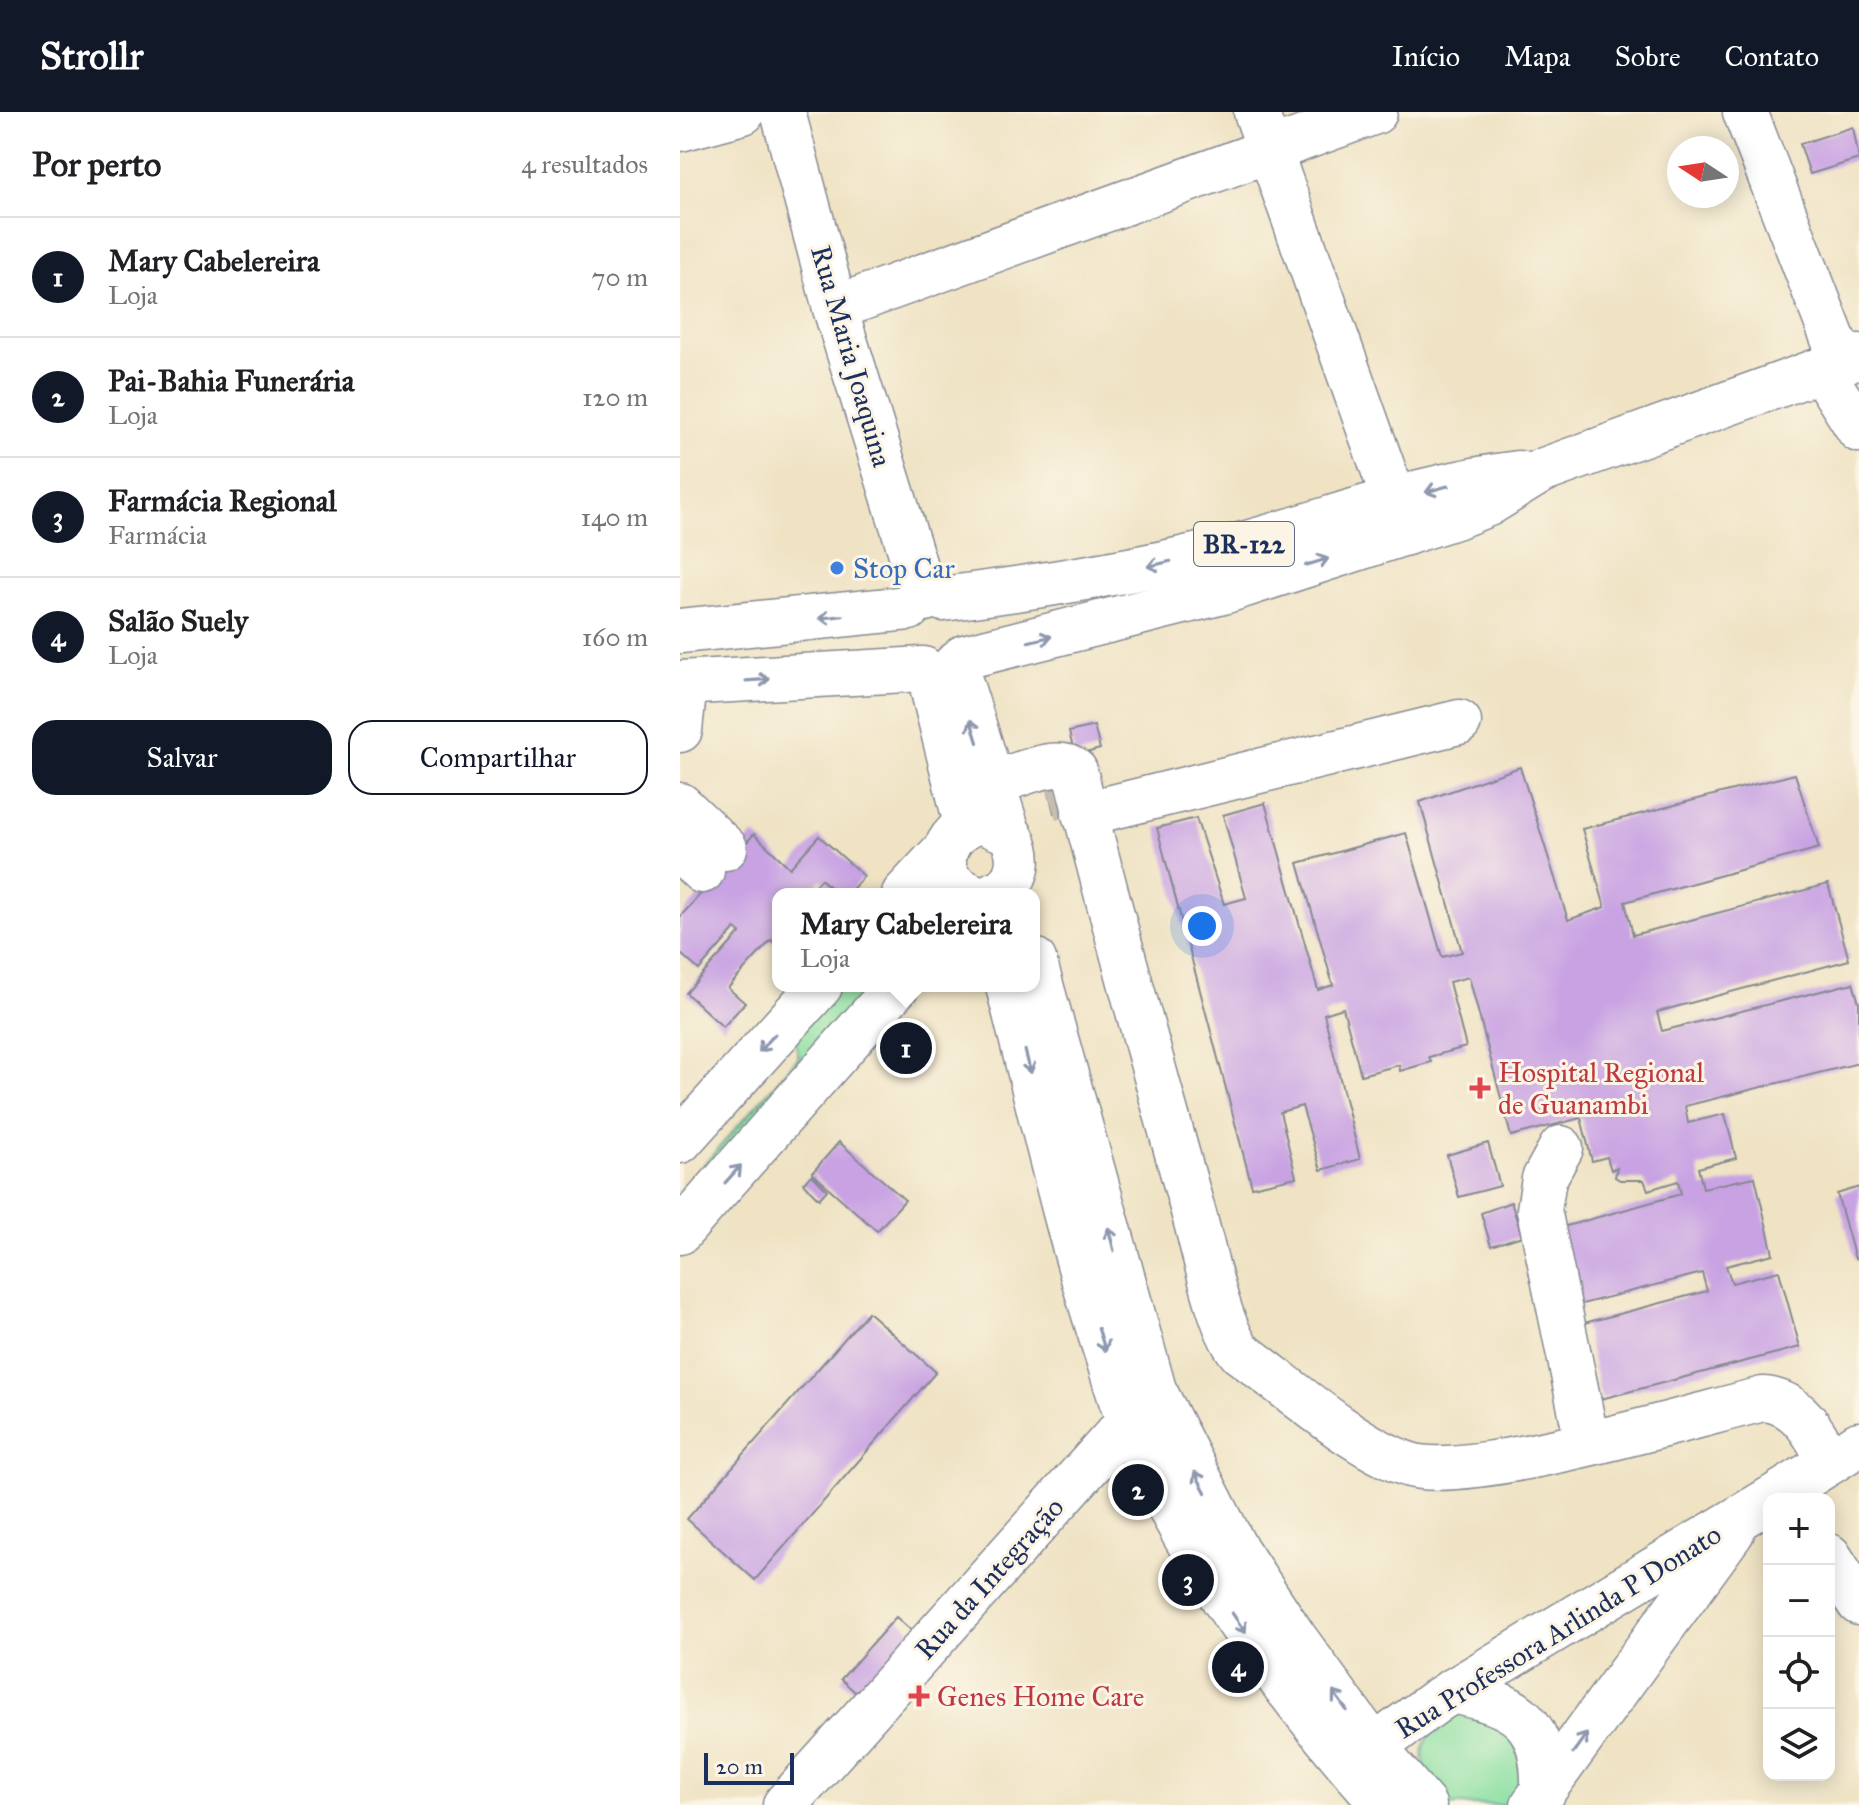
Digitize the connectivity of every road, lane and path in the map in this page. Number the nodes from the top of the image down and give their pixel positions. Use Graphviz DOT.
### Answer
graph roads {
  1 [pos="743,112"];
  2 [pos="783,112"];
  3 [pos="1375,112"];
  4 [pos="1745,112"];
  5 [pos="680,129"];
  6 [pos="1262,131"];
  7 [pos="835,308"];
  8 [pos="1841,363"];
  9 [pos="1859,430"];
  10 [pos="1400,517"];
  11 [pos="926,602"];
  12 [pos="680,631"];
  13 [pos="942,665"];
  14 [pos="682,683"];
  15 [pos="1459,722"];
  16 [pos="680,730"];
  17 [pos="1070,800"];
  18 [pos="680,805"];
  19 [pos="982,819"];
  20 [pos="694,871"];
  21 [pos="910,888"];
  22 [pos="980,888"];
  23 [pos="998,888"];
  24 [pos="1040,982"];
  25 [pos="815,992"];
  26 [pos="892,992"];
  27 [pos="1010,992"];
  28 [pos="680,1141"];
  29 [pos="1561,1148"];
  30 [pos="680,1232"];
  31 [pos="1128,1422"];
  32 [pos="1587,1442"];
  33 [pos="1845,1453"];
  34 [pos="1785,1493"];
  35 [pos="1763,1507"];
  36 [pos="1763,1514"];
  37 [pos="1835,1565"];
  38 [pos="1859,1603"];
  39 [pos="1452,1691"];
  40 [pos="1374,1747"];
  41 [pos="1538,1799"];
  42 [pos="785,1805"];
  43 [pos="1384,1805"];
  44 [pos="1424,1805"];
  1 -- 5 [label="main road"];
  2 -- 7 [label="main road, Rua Maria Joaquina"];
  3 -- 6 [label="main road"];
  4 -- 8 [label="main road"];
  6 -- 7 [label="main road"];
  6 -- 10 [label="main road"];
  7 -- 11 [label="main road, Rua Maria Joaquina"];
  8 -- 9 [label="main road"];
  8 -- 10 [label="main road, BR-122"];
  10 -- 11 [label="main road, BR-122, one-way"];
  13 -- 10 [label="main road, BR-122, one-way"];
  11 -- 12 [label="main road, BR-122, one-way"];
  11 -- 13 [label="main road"];
  11 -- 13 [label="main road"];
  14 -- 13 [label="main road, BR-122, one-way"];
  13 -- 19 [label="main road"];
  14 -- 16 [label="main road"];
  15 -- 17 [label="main road"];
  17 -- 19 [label="main road"];
  17 -- 32 [label="main road"];
  18 -- 20 [label="main road"];
  19 -- 21 [label="main road"];
  19 -- 22 [label="main road"];
  19 -- 23 [label="main road"];
  40 -- 24 [label="main road, one-way"];
  25 -- 28 [label="main road, one-way"];
  30 -- 26 [label="main road, one-way"];
  27 -- 31 [label="main road, one-way"];
  29 -- 32 [label="main road"];
  31 -- 42 [label="main road, Rua da Integração"];
  31 -- 43 [label="main road, one-way"];
  32 -- 33 [label="main road"];
  33 -- 34 [label="main road, Rua Professora Arlinda P Donato"];
  35 -- 39 [label="main road, Rua Professora Arlinda P Donato"];
  41 -- 36 [label="main road, Rua Professora Arlinda P Donato, one-way"];
  37 -- 38 [label="main road"];
  39 -- 40 [label="main road, Rua Professora Arlinda P Donato"];
  39 -- 41 [label="main road"];
  40 -- 44 [label="main road"];
}
